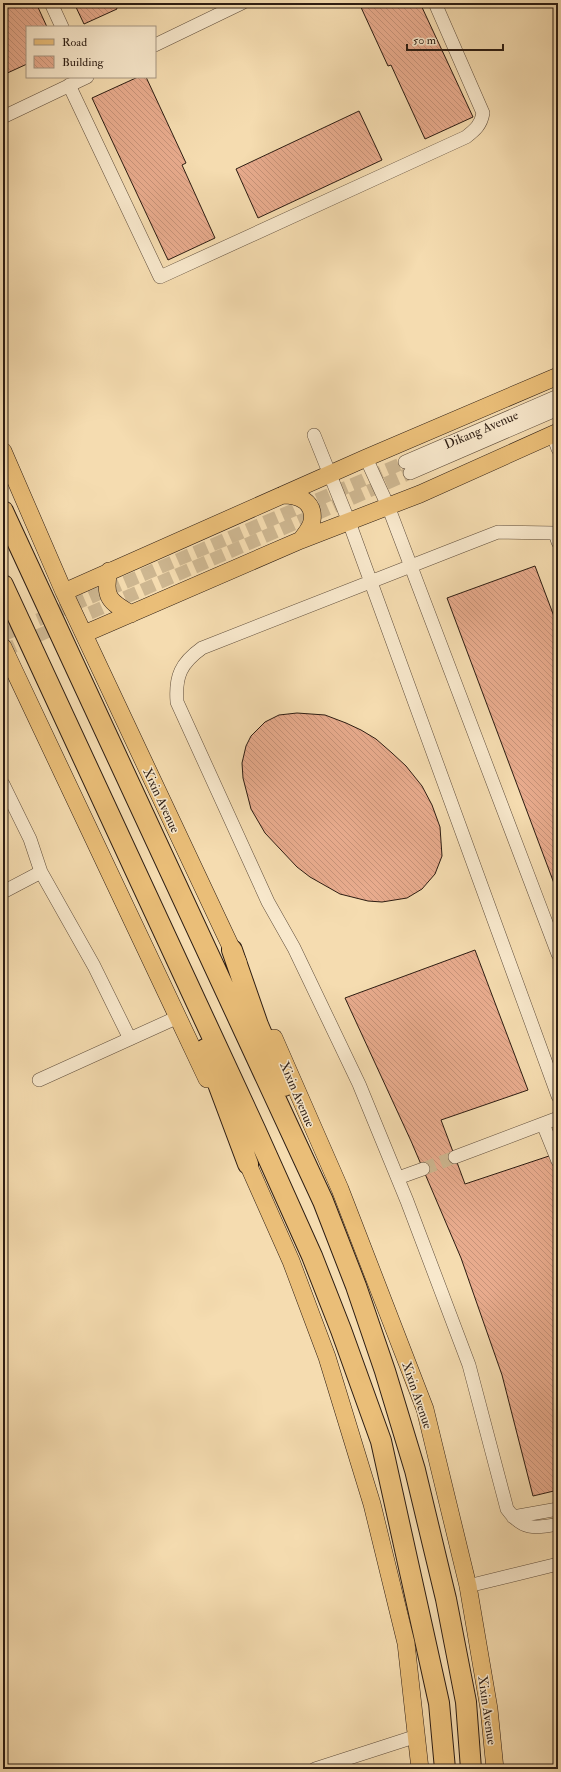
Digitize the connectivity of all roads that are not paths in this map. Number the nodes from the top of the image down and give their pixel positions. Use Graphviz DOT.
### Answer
graph roads {
  1 [pos="51,3"];
  2 [pos="242,3"];
  3 [pos="435,3"];
  4 [pos="62,26"];
  5 [pos="156,44"];
  6 [pos="84,78"];
  7 [pos="69,85"];
  8 [pos="3,117"];
  9 [pos="558,376"];
  10 [pos="558,396"];
  11 [pos="558,409"];
  12 [pos="314,435"];
  13 [pos="556,439"];
  14 [pos="3,451"];
  15 [pos="366,458"];
  16 [pos="330,474"];
  17 [pos="283,495"];
  18 [pos="388,506"];
  19 [pos="3,511"];
  20 [pos="349,522"];
  21 [pos="301,540"];
  22 [pos="558,542"];
  23 [pos="410,566"];
  24 [pos="109,571"];
  25 [pos="371,582"];
  26 [pos="3,585"];
  27 [pos="64,592"];
  28 [pos="131,614"];
  29 [pos="84,634"];
  30 [pos="3,647"];
  31 [pos="8,672"];
  32 [pos="3,784"];
  33 [pos="41,872"];
  34 [pos="3,892"];
  35 [pos="151,903"];
  36 [pos="232,950"];
  37 [pos="558,954"];
  38 [pos="178,1017"];
  39 [pos="130,1039"];
  40 [pos="39,1080"];
  41 [pos="558,1096"];
  42 [pos="558,1118"];
  43 [pos="543,1124"];
  44 [pos="455,1157"];
  45 [pos="558,1161"];
  46 [pos="248,1164"];
  47 [pos="423,1169"];
  48 [pos="398,1178"];
  49 [pos="323,1201"];
  50 [pos="558,1509"];
  51 [pos="513,1517"];
  52 [pos="558,1524"];
  53 [pos="558,1564"];
  54 [pos="468,1586"];
  55 [pos="417,1736"];
  56 [pos="315,1769"];
  57 [pos="420,1769"];
  58 [pos="445,1769"];
  59 [pos="471,1769"];
  60 [pos="496,1769"];
  1 -- 4 [label="street"];
  2 -- 5 [label="street"];
  3 -- 7 [label="street"];
  6 -- 7 [label="street"];
  7 -- 8 [label="street"];
  9 -- 15 [label="main road"];
  10 -- 11 [label="street, Dikang Avenue"];
  12 -- 16 [label="street"];
  13 -- 18 [label="main road"];
  14 -- 27 [label="main road, Xixin Avenue"];
  15 -- 16 [label="main road"];
  15 -- 18 [label="street"];
  16 -- 17 [label="main road"];
  16 -- 20 [label="street"];
  17 -- 21 [label="main road"];
  17 -- 24 [label="main road"];
  18 -- 20 [label="main road"];
  18 -- 23 [label="street"];
  19 -- 49 [label="highway, Xixin Avenue"];
  20 -- 21 [label="main road"];
  20 -- 25 [label="street"];
  21 -- 28 [label="main road"];
  22 -- 23 [label="street"];
  23 -- 25 [label="street"];
  23 -- 37 [label="street"];
  24 -- 27 [label="main road"];
  24 -- 28 [label="main road"];
  25 -- 41 [label="street"];
  25 -- 48 [label="street"];
  26 -- 35 [label="highway"];
  27 -- 29 [label="main road, Xixin Avenue"];
  28 -- 29 [label="main road"];
  29 -- 36 [label="main road, Xixin Avenue"];
  30 -- 31 [label="main road"];
  31 -- 38 [label="main road"];
  32 -- 33 [label="street"];
  33 -- 34 [label="street"];
  33 -- 39 [label="street"];
  35 -- 46 [label="highway"];
  35 -- 58 [label="highway"];
  36 -- 49 [label="highway"];
  36 -- 54 [label="main road, Xixin Avenue"];
  38 -- 39 [label="street"];
  38 -- 46 [label="main road"];
  39 -- 40 [label="street"];
  42 -- 43 [label="street"];
  43 -- 44 [label="street"];
  43 -- 45 [label="street"];
  46 -- 55 [label="main road"];
  47 -- 48 [label="street"];
  48 -- 51 [label="street"];
  49 -- 59 [label="highway, Xixin Avenue"];
  50 -- 51 [label="street"];
  51 -- 52 [label="street"];
  53 -- 54 [label="street"];
  54 -- 60 [label="main road, Xixin Avenue"];
  55 -- 56 [label="street"];
  55 -- 57 [label="main road"];
}
